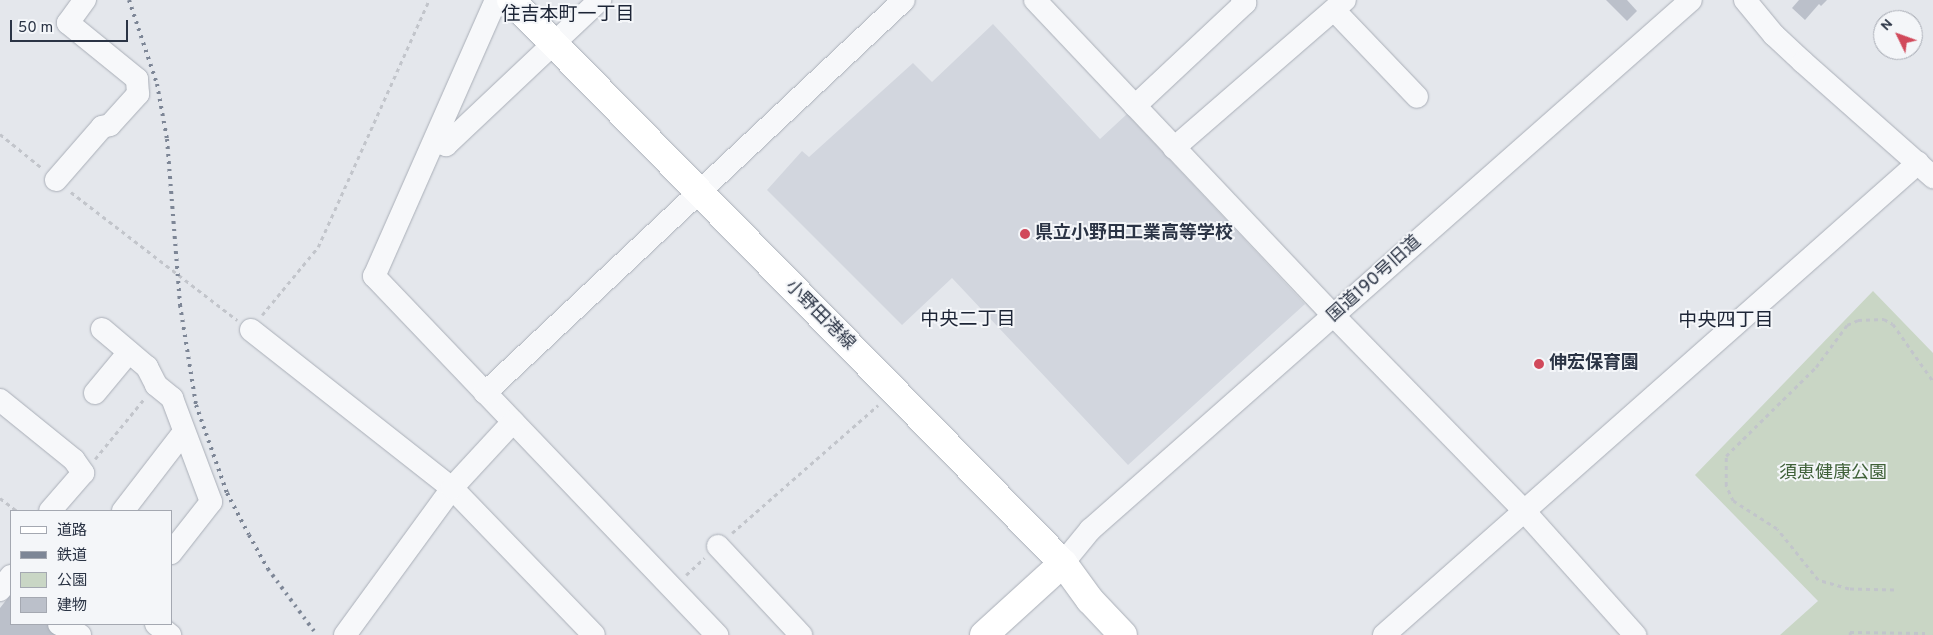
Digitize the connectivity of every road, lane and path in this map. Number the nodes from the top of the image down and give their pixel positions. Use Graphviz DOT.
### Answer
graph roads {
  1 [pos="85,0"];
  2 [pos="429,0"];
  3 [pos="496,0"];
  4 [pos="511,0"];
  5 [pos="600,0"];
  6 [pos="904,0"];
  7 [pos="1035,0"];
  8 [pos="1242,0"];
  9 [pos="1691,0"];
  10 [pos="1745,0"];
  11 [pos="1340,5"];
  12 [pos="554,44"];
  13 [pos="1417,97"];
  14 [pos="1135,106"];
  15 [pos="0,134"];
  16 [pos="436,141"];
  17 [pos="1174,148"];
  18 [pos="1925,170"];
  19 [pos="56,180"];
  20 [pos="697,192"];
  21 [pos="1334,316"];
  22 [pos="102,329"];
  23 [pos="251,330"];
  24 [pos="129,352"];
  25 [pos="1933,381"];
  26 [pos="156,385"];
  27 [pos="894,392"];
  28 [pos="95,393"];
  29 [pos="485,393"];
  30 [pos="1,401"];
  31 [pos="513,422"];
  32 [pos="183,433"];
  33 [pos="83,473"];
  34 [pos="452,488"];
  35 [pos="0,498"];
  36 [pos="16,510"];
  37 [pos="51,510"];
  38 [pos="123,510"];
  39 [pos="1526,513"];
  40 [pos="718,546"];
  41 [pos="172,552"];
  42 [pos="1063,563"];
  43 [pos="673,588"];
  44 [pos="1894,590"];
  45 [pos="61,625"];
  46 [pos="157,625"];
  47 [pos="1925,633"];
  48 [pos="80,635"];
  49 [pos="170,635"];
  50 [pos="345,635"];
  51 [pos="594,635"];
  52 [pos="717,635"];
  53 [pos="801,635"];
  54 [pos="984,635"];
  55 [pos="1123,635"];
  56 [pos="1384,635"];
  57 [pos="1635,635"];
  58 [pos="1850,635"];
  1 -- 19 [label="street"];
  2 -- 23 [label="path"];
  3 -- 16 [label="street"];
  4 -- 12 [label="main road, 小野田港線"];
  5 -- 12 [label="street"];
  6 -- 20 [label="street"];
  7 -- 14 [label="street"];
  8 -- 14 [label="street"];
  9 -- 21 [label="street, 国道190号旧道"];
  10 -- 18 [label="street"];
  11 -- 13 [label="street"];
  11 -- 17 [label="street"];
  12 -- 16 [label="street"];
  12 -- 20 [label="main road, 小野田港線"];
  14 -- 17 [label="street"];
  15 -- 19 [label="path"];
  16 -- 29 [label="street"];
  17 -- 21 [label="street"];
  18 -- 39 [label="street"];
  19 -- 23 [label="path"];
  20 -- 27 [label="main road, 小野田港線"];
  20 -- 29 [label="street"];
  21 -- 39 [label="street"];
  21 -- 42 [label="street, 国道190号旧道"];
  22 -- 24 [label="street"];
  23 -- 34 [label="street"];
  24 -- 26 [label="street"];
  24 -- 28 [label="street"];
  25 -- 44 [label="path"];
  26 -- 32 [label="street"];
  26 -- 33 [label="path"];
  27 -- 40 [label="path"];
  27 -- 42 [label="main road, 小野田港線"];
  29 -- 31 [label="street"];
  30 -- 33 [label="street"];
  31 -- 34 [label="street"];
  31 -- 43 [label="street"];
  32 -- 38 [label="street"];
  32 -- 41 [label="street"];
  33 -- 37 [label="street"];
  34 -- 50 [label="street"];
  34 -- 51 [label="street"];
  35 -- 36 [label="path"];
  39 -- 56 [label="street"];
  39 -- 57 [label="street"];
  40 -- 43 [label="path"];
  40 -- 53 [label="street"];
  42 -- 54 [label="main road"];
  42 -- 55 [label="main road, 小野田港線"];
  43 -- 52 [label="street"];
  45 -- 48 [label="street"];
  46 -- 49 [label="street"];
  47 -- 58 [label="path"];
}
